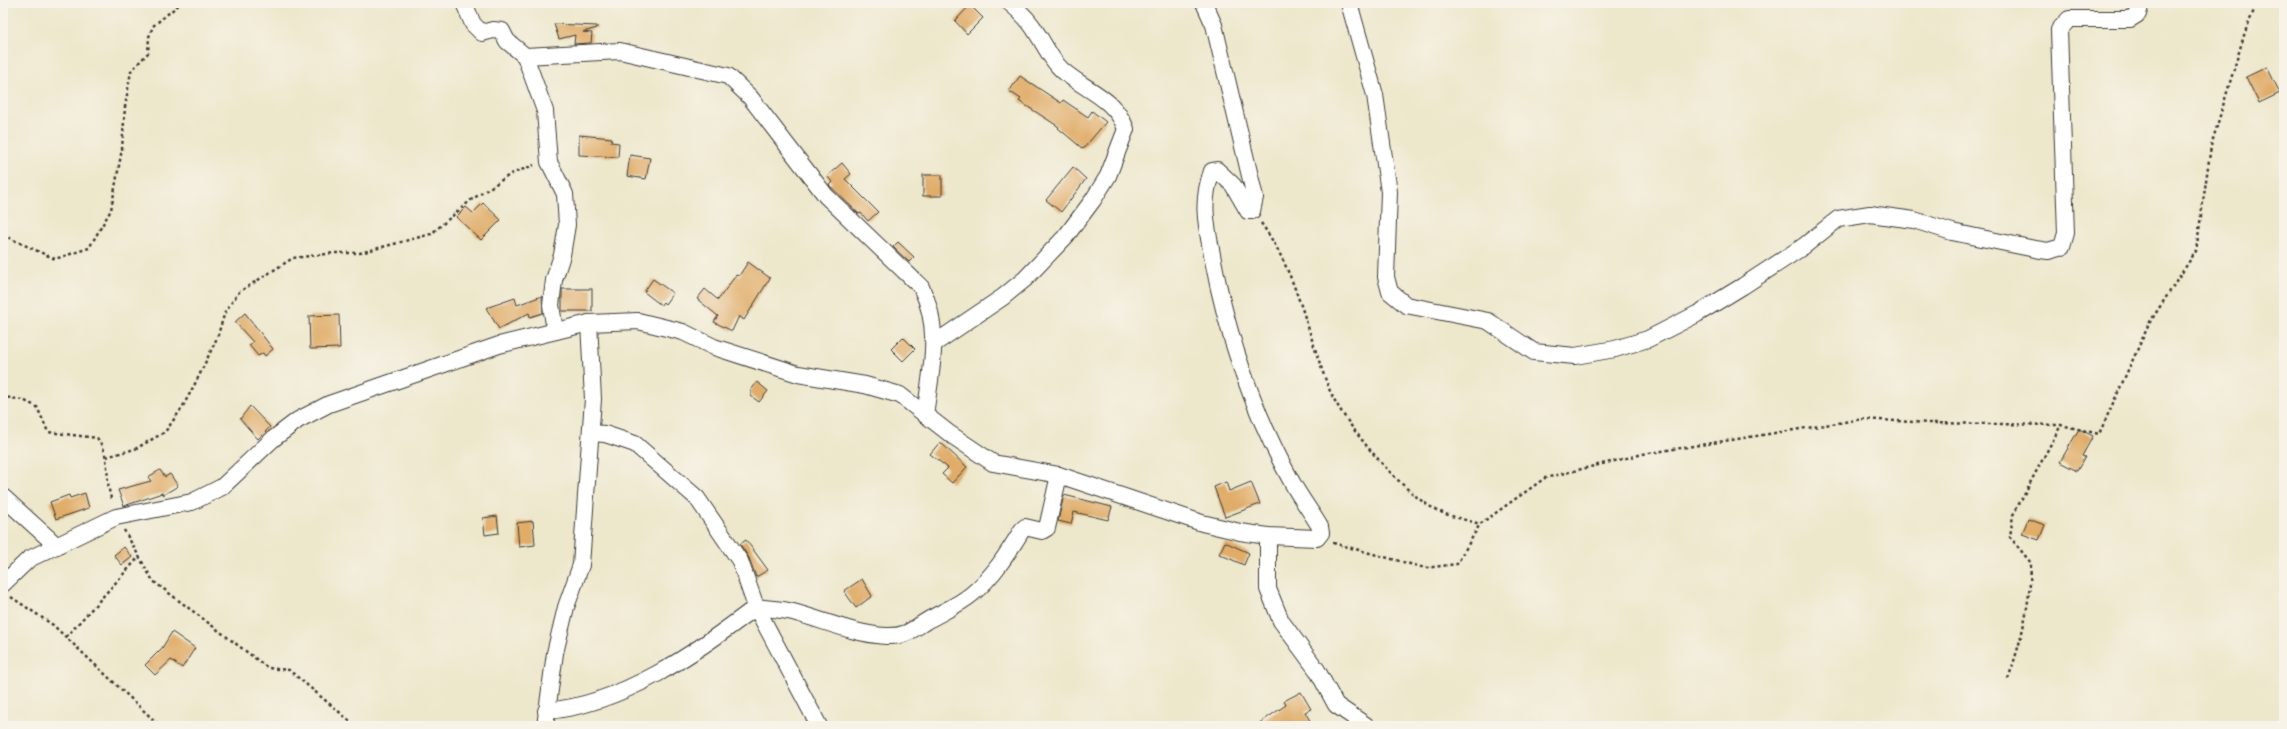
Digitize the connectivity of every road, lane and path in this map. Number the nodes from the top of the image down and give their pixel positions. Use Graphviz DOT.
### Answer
graph roads {
  1 [pos="181,3"];
  2 [pos="464,3"];
  3 [pos="1010,3"];
  4 [pos="1204,3"];
  5 [pos="1348,3"];
  6 [pos="2140,3"];
  7 [pos="2257,3"];
  8 [pos="525,56"];
  9 [pos="549,162"];
  10 [pos="1252,211"];
  11 [pos="3,235"];
  12 [pos="589,323"];
  13 [pos="555,331"];
  14 [pos="935,343"];
  15 [pos="3,394"];
  16 [pos="925,415"];
  17 [pos="2061,425"];
  18 [pos="591,433"];
  19 [pos="106,457"];
  20 [pos="1059,475"];
  21 [pos="3,497"];
  22 [pos="122,516"];
  23 [pos="1480,524"];
  24 [pos="1268,536"];
  25 [pos="1317,538"];
  26 [pos="57,546"];
  27 [pos="139,557"];
  28 [pos="6,590"];
  29 [pos="756,607"];
  30 [pos="66,637"];
  31 [pos="2008,679"];
  32 [pos="546,719"];
  33 [pos="160,726"];
  34 [pos="356,726"];
  35 [pos="819,726"];
  36 [pos="1367,726"];
  1 -- 11 [label="path"];
  2 -- 8 [label="street"];
  3 -- 14 [label="street"];
  4 -- 10 [label="street"];
  5 -- 6 [label="street"];
  7 -- 17 [label="path"];
  8 -- 9 [label="street"];
  8 -- 14 [label="street"];
  9 -- 13 [label="street"];
  9 -- 19 [label="path"];
  10 -- 23 [label="path"];
  10 -- 25 [label="street"];
  12 -- 13 [label="street"];
  12 -- 16 [label="street"];
  12 -- 18 [label="street"];
  13 -- 22 [label="street"];
  14 -- 16 [label="street"];
  15 -- 19 [label="path"];
  16 -- 20 [label="street"];
  17 -- 23 [label="path"];
  17 -- 31 [label="path"];
  18 -- 29 [label="street"];
  18 -- 32 [label="street"];
  19 -- 22 [label="path"];
  20 -- 24 [label="street"];
  20 -- 29 [label="street"];
  21 -- 26 [label="street"];
  22 -- 26 [label="street"];
  22 -- 27 [label="path"];
  23 -- 25 [label="path"];
  24 -- 25 [label="street"];
  24 -- 36 [label="street"];
  26 -- 28 [label="street"];
  27 -- 30 [label="path"];
  27 -- 34 [label="path"];
  28 -- 30 [label="path"];
  29 -- 32 [label="street"];
  29 -- 35 [label="street"];
  30 -- 33 [label="path"];
}
